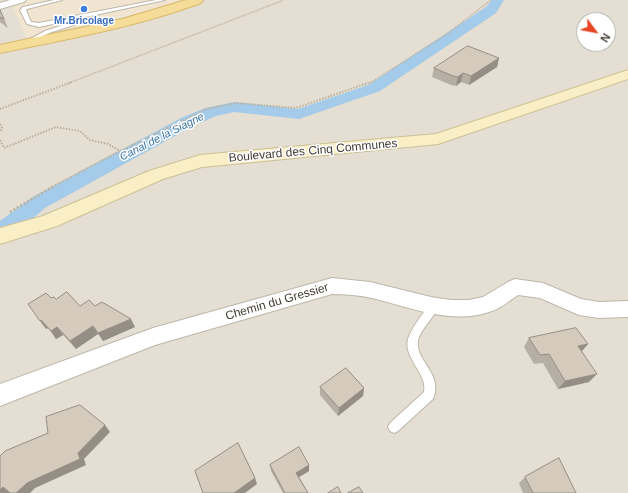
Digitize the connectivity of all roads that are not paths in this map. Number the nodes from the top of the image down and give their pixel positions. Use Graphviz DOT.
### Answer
graph roads {
  1 [pos="21,0"];
  2 [pos="60,0"];
  3 [pos="163,0"];
  4 [pos="197,0"];
  5 [pos="0,6"];
  6 [pos="105,12"];
  7 [pos="23,44"];
  8 [pos="0,49"];
  9 [pos="628,74"];
  10 [pos="0,236"];
  11 [pos="435,305"];
  12 [pos="628,309"];
  13 [pos="0,395"];
  14 [pos="394,427"];
  1 -- 5 [label="street"];
  2 -- 6 [label="lane"];
  3 -- 6 [label="lane"];
  4 -- 7 [label="main road"];
  6 -- 7 [label="lane"];
  7 -- 8 [label="main road"];
  9 -- 10 [label="main road, Boulevard des Cinq Communes"];
  11 -- 12 [label="street, Chemin du Gressier"];
  11 -- 13 [label="street, Chemin du Gressier"];
  11 -- 14 [label="lane"];
}
